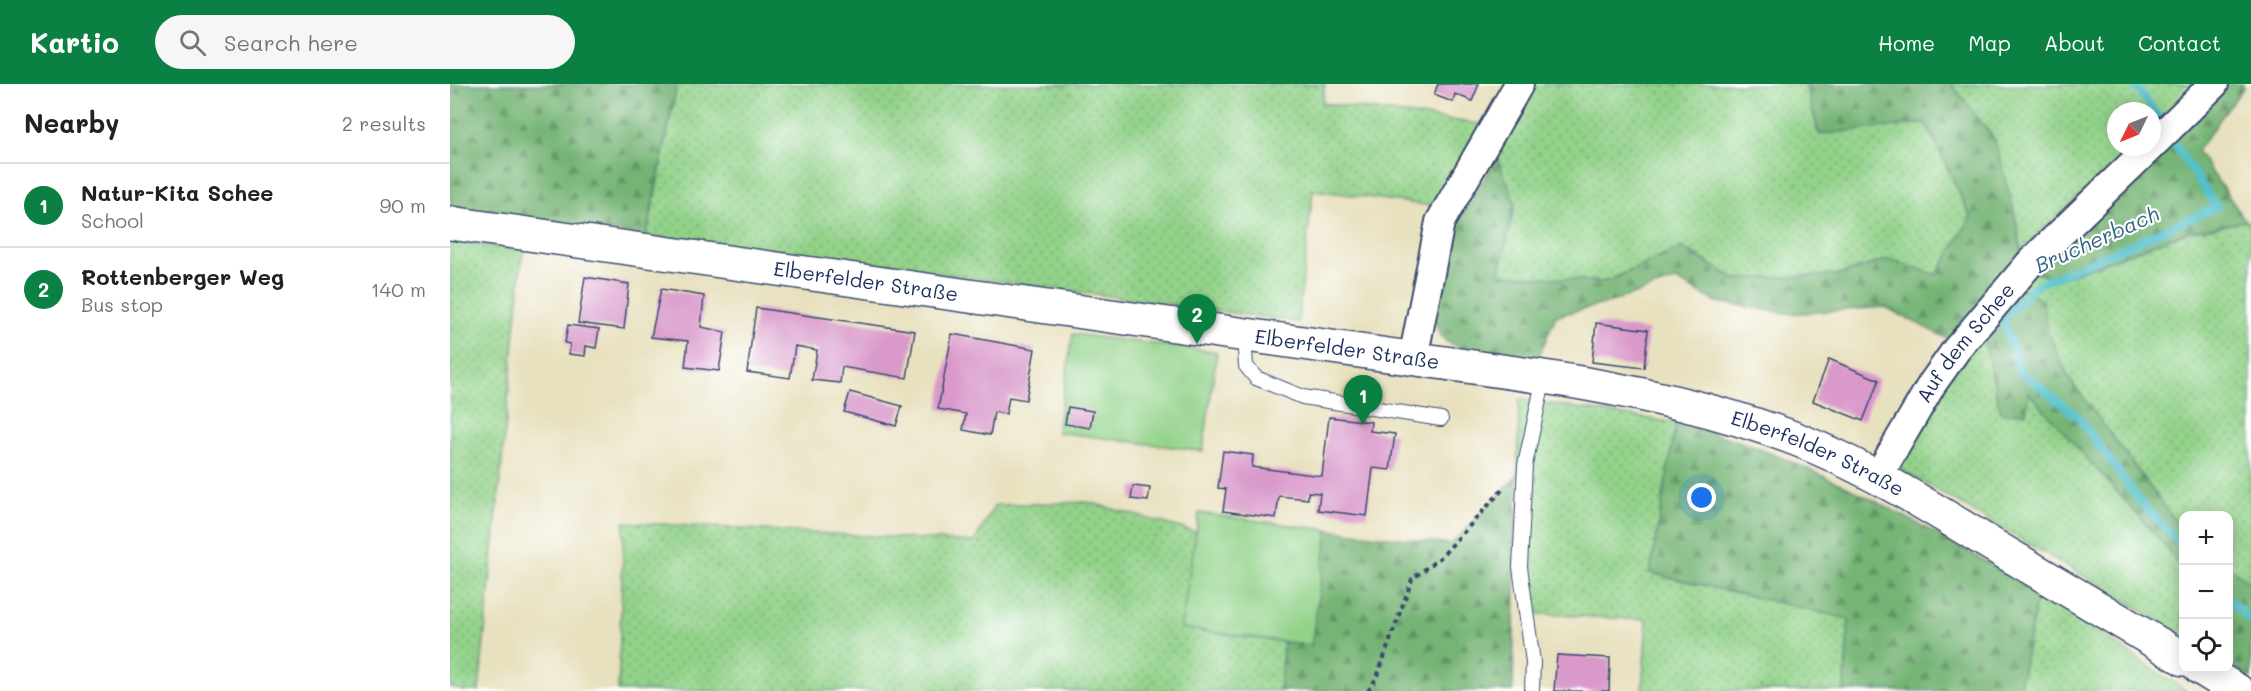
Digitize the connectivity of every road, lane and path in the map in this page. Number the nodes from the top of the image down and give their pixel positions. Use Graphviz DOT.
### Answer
graph roads {
  1 [pos="1519,84"];
  2 [pos="2214,84"];
  3 [pos="2161,136"];
  4 [pos="2141,156"];
  5 [pos="450,222"];
  6 [pos="1244,334"];
  7 [pos="1413,359"];
  8 [pos="1545,377"];
  9 [pos="1441,419"];
  10 [pos="1525,465"];
  11 [pos="1877,478"];
  12 [pos="2179,656"];
  13 [pos="2207,673"];
  14 [pos="1368,691"];
  15 [pos="1532,691"];
  16 [pos="2238,691"];
  1 -- 7 [label="street"];
  2 -- 3 [label="street, Auf dem Schee"];
  4 -- 11 [label="street, Auf dem Schee"];
  5 -- 6 [label="main road, Elberfelder Straße"];
  6 -- 7 [label="main road, Elberfelder Straße"];
  6 -- 9 [label="lane"];
  7 -- 8 [label="main road, Elberfelder Straße"];
  8 -- 10 [label="lane"];
  8 -- 11 [label="main road, Elberfelder Straße"];
  10 -- 14 [label="path"];
  10 -- 15 [label="lane"];
  11 -- 12 [label="main road, Elberfelder Straße"];
  13 -- 16 [label="main road"];
}
